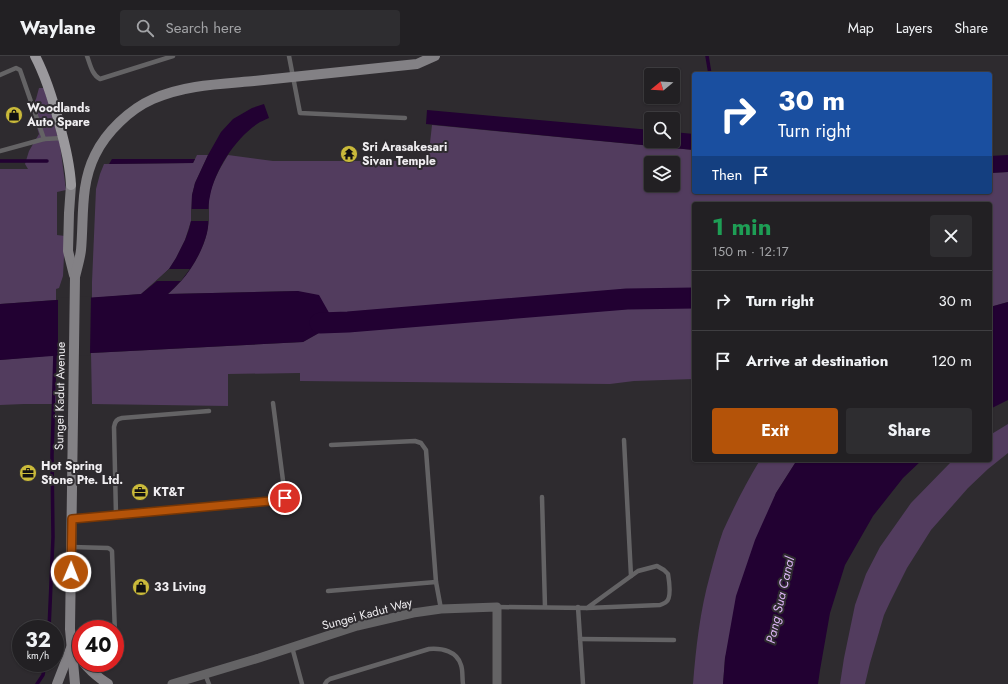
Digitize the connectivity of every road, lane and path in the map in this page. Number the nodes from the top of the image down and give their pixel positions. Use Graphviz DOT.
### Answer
graph roads {
  1 [pos="35,56"];
  2 [pos="87,56"];
  3 [pos="172,56"];
  4 [pos="289,56"];
  5 [pos="435,56"];
  6 [pos="0,75"];
  7 [pos="293,77"];
  8 [pos="405,118"];
  9 [pos="63,138"];
  10 [pos="44,139"];
  11 [pos="0,151"];
  12 [pos="71,185"];
  13 [pos="75,276"];
  14 [pos="273,403"];
  15 [pos="209,411"];
  16 [pos="624,440"];
  17 [pos="331,445"];
  18 [pos="542,497"];
  19 [pos="116,515"];
  20 [pos="72,519"];
  21 [pos="72,547"];
  22 [pos="631,576"];
  23 [pos="436,582"];
  24 [pos="328,591"];
  25 [pos="497,606"];
  26 [pos="545,607"];
  27 [pos="578,608"];
  28 [pos="587,608"];
  29 [pos="441,609"];
  30 [pos="115,620"];
  31 [pos="580,639"];
  32 [pos="674,640"];
  33 [pos="72,646"];
  34 [pos="292,647"];
  35 [pos="74,672"];
  36 [pos="93,672"];
  37 [pos="205,674"];
  38 [pos="57,684"];
  39 [pos="75,684"];
  40 [pos="108,684"];
  41 [pos="172,684"];
  42 [pos="209,684"];
  43 [pos="302,684"];
  44 [pos="325,684"];
  45 [pos="463,684"];
  46 [pos="497,684"];
  47 [pos="583,684"];
  1 -- 9 [label="main road"];
  2 -- 3 [label="lane"];
  4 -- 7 [label="lane"];
  5 -- 7 [label="street, Sungei Kadut Avenue"];
  6 -- 10 [label="lane"];
  7 -- 8 [label="lane"];
  7 -- 13 [label="street, Sungei Kadut Avenue"];
  9 -- 10 [label="lane"];
  9 -- 12 [label="main road"];
  10 -- 11 [label="lane"];
  12 -- 13 [label="street, Sungei Kadut Avenue"];
  13 -- 20 [label="street, Sungei Kadut Avenue"];
  14 -- 19 [label="lane"];
  15 -- 19 [label="lane"];
  16 -- 22 [label="lane"];
  17 -- 23 [label="lane"];
  18 -- 26 [label="lane"];
  19 -- 20 [label="lane"];
  20 -- 21 [label="street, Sungei Kadut Avenue"];
  21 -- 30 [label="lane"];
  21 -- 33 [label="street, Sungei Kadut Avenue"];
  22 -- 28 [label="lane"];
  22 -- 28 [label="lane"];
  23 -- 24 [label="lane"];
  23 -- 29 [label="lane"];
  25 -- 26 [label="lane"];
  25 -- 29 [label="street, Sungei Kadut Way"];
  25 -- 46 [label="street"];
  26 -- 27 [label="lane"];
  27 -- 28 [label="lane"];
  27 -- 31 [label="lane"];
  29 -- 34 [label="street, Sungei Kadut Way"];
  31 -- 32 [label="lane"];
  31 -- 47 [label="lane"];
  33 -- 38 [label="street"];
  34 -- 37 [label="street, Sungei Kadut Way"];
  34 -- 43 [label="lane"];
  35 -- 39 [label="street, Sungei Kadut Avenue"];
  36 -- 40 [label="street"];
  37 -- 41 [label="street, Sungei Kadut Way"];
  37 -- 42 [label="lane"];
  44 -- 45 [label="lane"];
}
